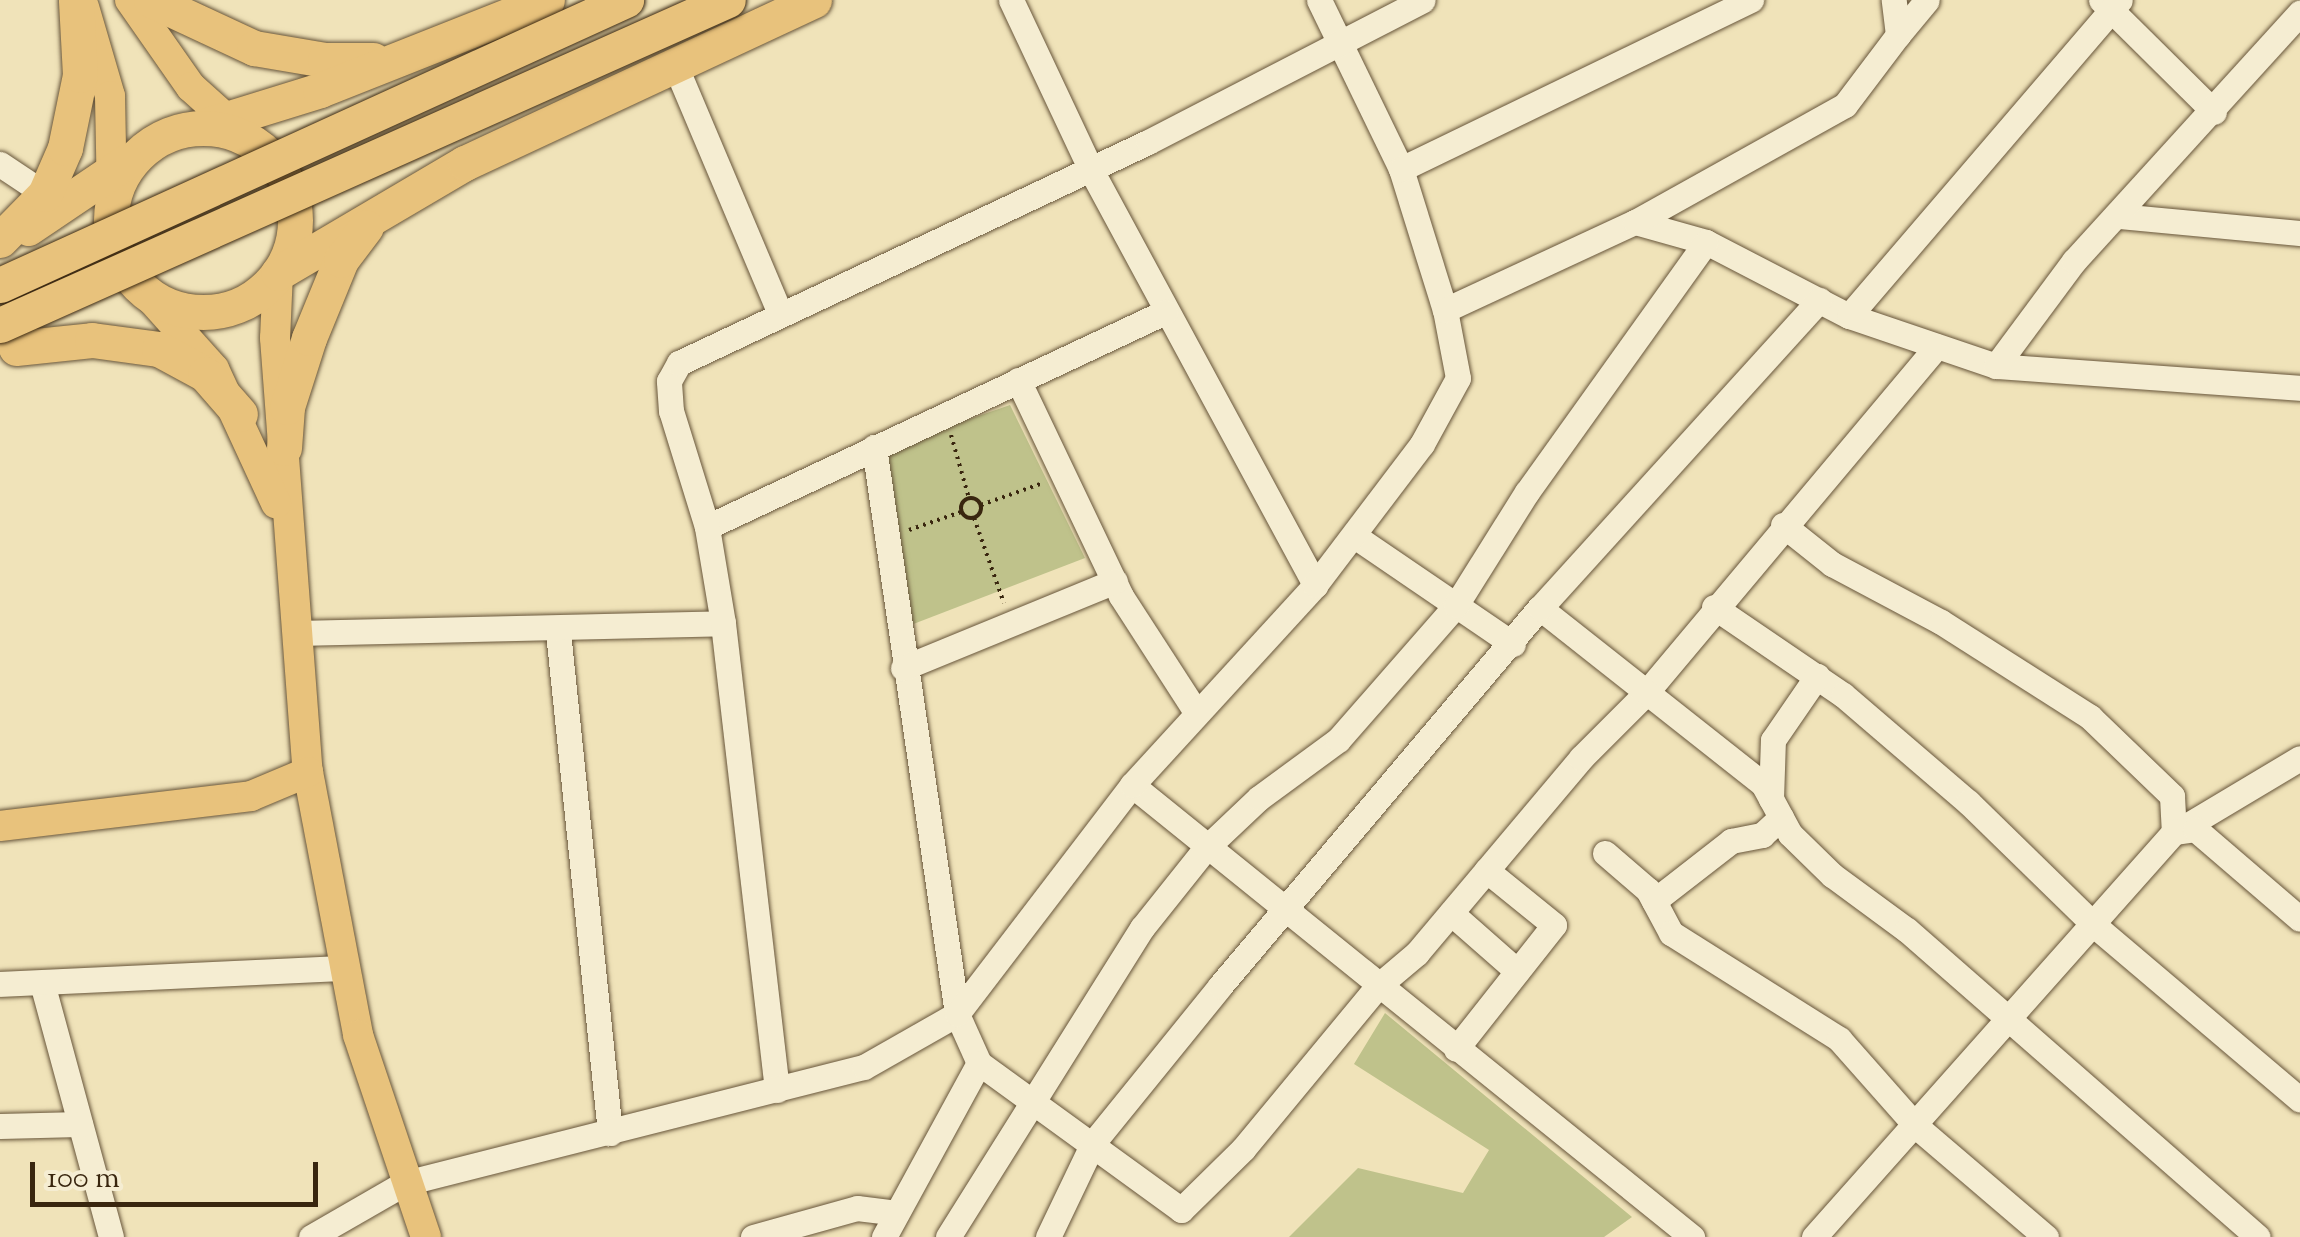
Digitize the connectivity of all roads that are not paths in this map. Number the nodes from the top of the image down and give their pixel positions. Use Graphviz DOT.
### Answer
graph roads {
  1 [pos="79,0"];
  2 [pos="130,0"];
  3 [pos="150,0"];
  4 [pos="547,0"];
  5 [pos="626,0"];
  6 [pos="728,0"];
  7 [pos="814,0"];
  8 [pos="1010,0"];
  9 [pos="1319,0"];
  10 [pos="1423,0"];
  11 [pos="1750,0"];
  12 [pos="1894,0"];
  13 [pos="1927,0"];
  14 [pos="2111,3"];
  15 [pos="2300,13"];
  16 [pos="1898,35"];
  17 [pos="1338,41"];
  18 [pos="424,51"];
  19 [pos="674,64"];
  20 [pos="2214,112"];
  21 [pos="227,121"];
  22 [pos="184,130"];
  23 [pos="259,148"];
  24 [pos="0,164"];
  25 [pos="1401,169"];
  26 [pos="1091,170"];
  27 [pos="124,174"];
  28 [pos="45,194"];
  29 [pos="393,202"];
  30 [pos="2119,216"];
  31 [pos="1635,222"];
  32 [pos="2300,233"];
  33 [pos="0,242"];
  34 [pos="1706,242"];
  35 [pos="278,273"];
  36 [pos="0,285"];
  37 [pos="1819,300"];
  38 [pos="173,306"];
  39 [pos="1445,310"];
  40 [pos="1165,312"];
  41 [pos="780,314"];
  42 [pos="1849,316"];
  43 [pos="5,342"];
  44 [pos="1937,346"];
  45 [pos="1996,366"];
  46 [pos="1018,380"];
  47 [pos="2300,388"];
  48 [pos="240,414"];
  49 [pos="874,446"];
  50 [pos="284,448"];
  51 [pos="1782,525"];
  52 [pos="707,527"];
  53 [pos="1356,537"];
  54 [pos="290,549"];
  55 [pos="1115,581"];
  56 [pos="1315,586"];
  57 [pos="1456,605"];
  58 [pos="1714,607"];
  59 [pos="1540,608"];
  60 [pos="722,623"];
  61 [pos="558,632"];
  62 [pos="298,633"];
  63 [pos="1513,644"];
  64 [pos="903,668"];
  65 [pos="1817,676"];
  66 [pos="1645,694"];
  67 [pos="1196,712"];
  68 [pos="2300,758"];
  69 [pos="308,772"];
  70 [pos="1132,786"];
  71 [pos="1776,808"];
  72 [pos="0,826"];
  73 [pos="2178,830"];
  74 [pos="1205,849"];
  75 [pos="1605,852"];
  76 [pos="1486,870"];
  77 [pos="1654,901"];
  78 [pos="1284,908"];
  79 [pos="2296,911"];
  80 [pos="1450,913"];
  81 [pos="2094,925"];
  82 [pos="345,968"];
  83 [pos="1518,971"];
  84 [pos="42,983"];
  85 [pos="0,984"];
  86 [pos="1378,986"];
  87 [pos="957,1014"];
  88 [pos="2007,1020"];
  89 [pos="1456,1050"];
  90 [pos="979,1063"];
  91 [pos="777,1090"];
  92 [pos="1032,1100"];
  93 [pos="2300,1100"];
  94 [pos="80,1124"];
  95 [pos="0,1126"];
  96 [pos="1916,1126"];
  97 [pos="610,1133"];
  98 [pos="1093,1143"];
  99 [pos="406,1183"];
  100 [pos="898,1212"];
  101 [pos="111,1237"];
  102 [pos="310,1237"];
  103 [pos="426,1237"];
  104 [pos="752,1237"];
  105 [pos="884,1237"];
  106 [pos="948,1237"];
  107 [pos="1048,1237"];
  108 [pos="1692,1237"];
  109 [pos="1814,1237"];
  110 [pos="2046,1237"];
  111 [pos="2258,1237"];
  1 -- 27 [label="main road"];
  1 -- 28 [label="highway"];
  2 -- 21 [label="main road"];
  3 -- 18 [label="highway"];
  4 -- 18 [label="highway"];
  5 -- 36 [label="highway, bridge"];
  6 -- 43 [label="highway, bridge"];
  7 -- 19 [label="highway"];
  8 -- 26 [label="street"];
  9 -- 17 [label="street"];
  10 -- 17 [label="street"];
  11 -- 25 [label="street"];
  12 -- 16 [label="street"];
  13 -- 16 [label="street"];
  14 -- 20 [label="street"];
  14 -- 42 [label="street"];
  15 -- 20 [label="street"];
  16 -- 31 [label="street"];
  17 -- 25 [label="street"];
  17 -- 26 [label="street"];
  18 -- 21 [label="highway"];
  19 -- 29 [label="highway"];
  19 -- 41 [label="street"];
  20 -- 30 [label="street"];
  21 -- 22 [label="highway"];
  21 -- 23 [label="main road"];
  22 -- 23 [label="highway"];
  22 -- 27 [label="highway"];
  23 -- 35 [label="highway"];
  24 -- 28 [label="street"];
  25 -- 39 [label="street"];
  26 -- 40 [label="street"];
  26 -- 41 [label="street"];
  27 -- 33 [label="highway"];
  27 -- 38 [label="highway"];
  28 -- 33 [label="highway"];
  29 -- 35 [label="highway"];
  29 -- 50 [label="highway"];
  30 -- 32 [label="street"];
  30 -- 45 [label="street"];
  31 -- 34 [label="street"];
  31 -- 39 [label="street"];
  34 -- 37 [label="street"];
  34 -- 57 [label="street"];
  35 -- 38 [label="highway"];
  35 -- 50 [label="main road"];
  37 -- 42 [label="street"];
  37 -- 59 [label="street"];
  38 -- 43 [label="highway"];
  38 -- 48 [label="main road"];
  39 -- 53 [label="street"];
  40 -- 46 [label="street"];
  40 -- 56 [label="street"];
  41 -- 52 [label="street"];
  42 -- 44 [label="street"];
  43 -- 48 [label="highway"];
  44 -- 45 [label="street"];
  44 -- 51 [label="street"];
  45 -- 47 [label="street"];
  46 -- 49 [label="street"];
  46 -- 55 [label="street"];
  48 -- 54 [label="main road"];
  49 -- 52 [label="street"];
  49 -- 64 [label="street"];
  50 -- 54 [label="main road"];
  51 -- 58 [label="street"];
  51 -- 73 [label="street"];
  52 -- 60 [label="street"];
  53 -- 56 [label="street"];
  53 -- 57 [label="street"];
  54 -- 62 [label="main road"];
  55 -- 64 [label="street"];
  55 -- 67 [label="street"];
  56 -- 67 [label="street"];
  57 -- 63 [label="street"];
  57 -- 74 [label="street"];
  58 -- 65 [label="street"];
  58 -- 66 [label="street"];
  59 -- 63 [label="street"];
  59 -- 66 [label="street"];
  60 -- 61 [label="street"];
  60 -- 91 [label="street"];
  61 -- 62 [label="street"];
  61 -- 97 [label="street"];
  62 -- 69 [label="main road"];
  63 -- 78 [label="street"];
  64 -- 87 [label="street"];
  65 -- 71 [label="street"];
  65 -- 81 [label="street"];
  66 -- 71 [label="street"];
  66 -- 76 [label="street"];
  67 -- 70 [label="street"];
  68 -- 73 [label="street"];
  69 -- 72 [label="main road"];
  69 -- 82 [label="main road"];
  70 -- 74 [label="street"];
  70 -- 87 [label="street"];
  71 -- 77 [label="street"];
  71 -- 88 [label="street"];
  73 -- 79 [label="street"];
  73 -- 81 [label="street"];
  74 -- 78 [label="street"];
  74 -- 92 [label="street"];
  75 -- 77 [label="street"];
  76 -- 80 [label="street"];
  76 -- 83 [label="street"];
  77 -- 96 [label="street"];
  78 -- 86 [label="street"];
  78 -- 98 [label="street"];
  80 -- 83 [label="street"];
  80 -- 86 [label="street"];
  81 -- 88 [label="street"];
  81 -- 93 [label="street"];
  82 -- 84 [label="street"];
  82 -- 99 [label="main road"];
  83 -- 89 [label="street"];
  84 -- 85 [label="street"];
  84 -- 94 [label="street"];
  86 -- 89 [label="street"];
  86 -- 98 [label="street"];
  87 -- 90 [label="street"];
  87 -- 91 [label="street"];
  88 -- 96 [label="street"];
  88 -- 111 [label="street"];
  89 -- 108 [label="street"];
  90 -- 92 [label="street"];
  90 -- 100 [label="street"];
  91 -- 97 [label="street"];
  92 -- 98 [label="street"];
  92 -- 106 [label="street"];
  94 -- 95 [label="street"];
  94 -- 101 [label="street"];
  96 -- 109 [label="street"];
  96 -- 110 [label="street"];
  97 -- 99 [label="street"];
  98 -- 107 [label="street"];
  99 -- 102 [label="street"];
  99 -- 103 [label="main road"];
  100 -- 104 [label="street"];
  100 -- 105 [label="street"];
}
